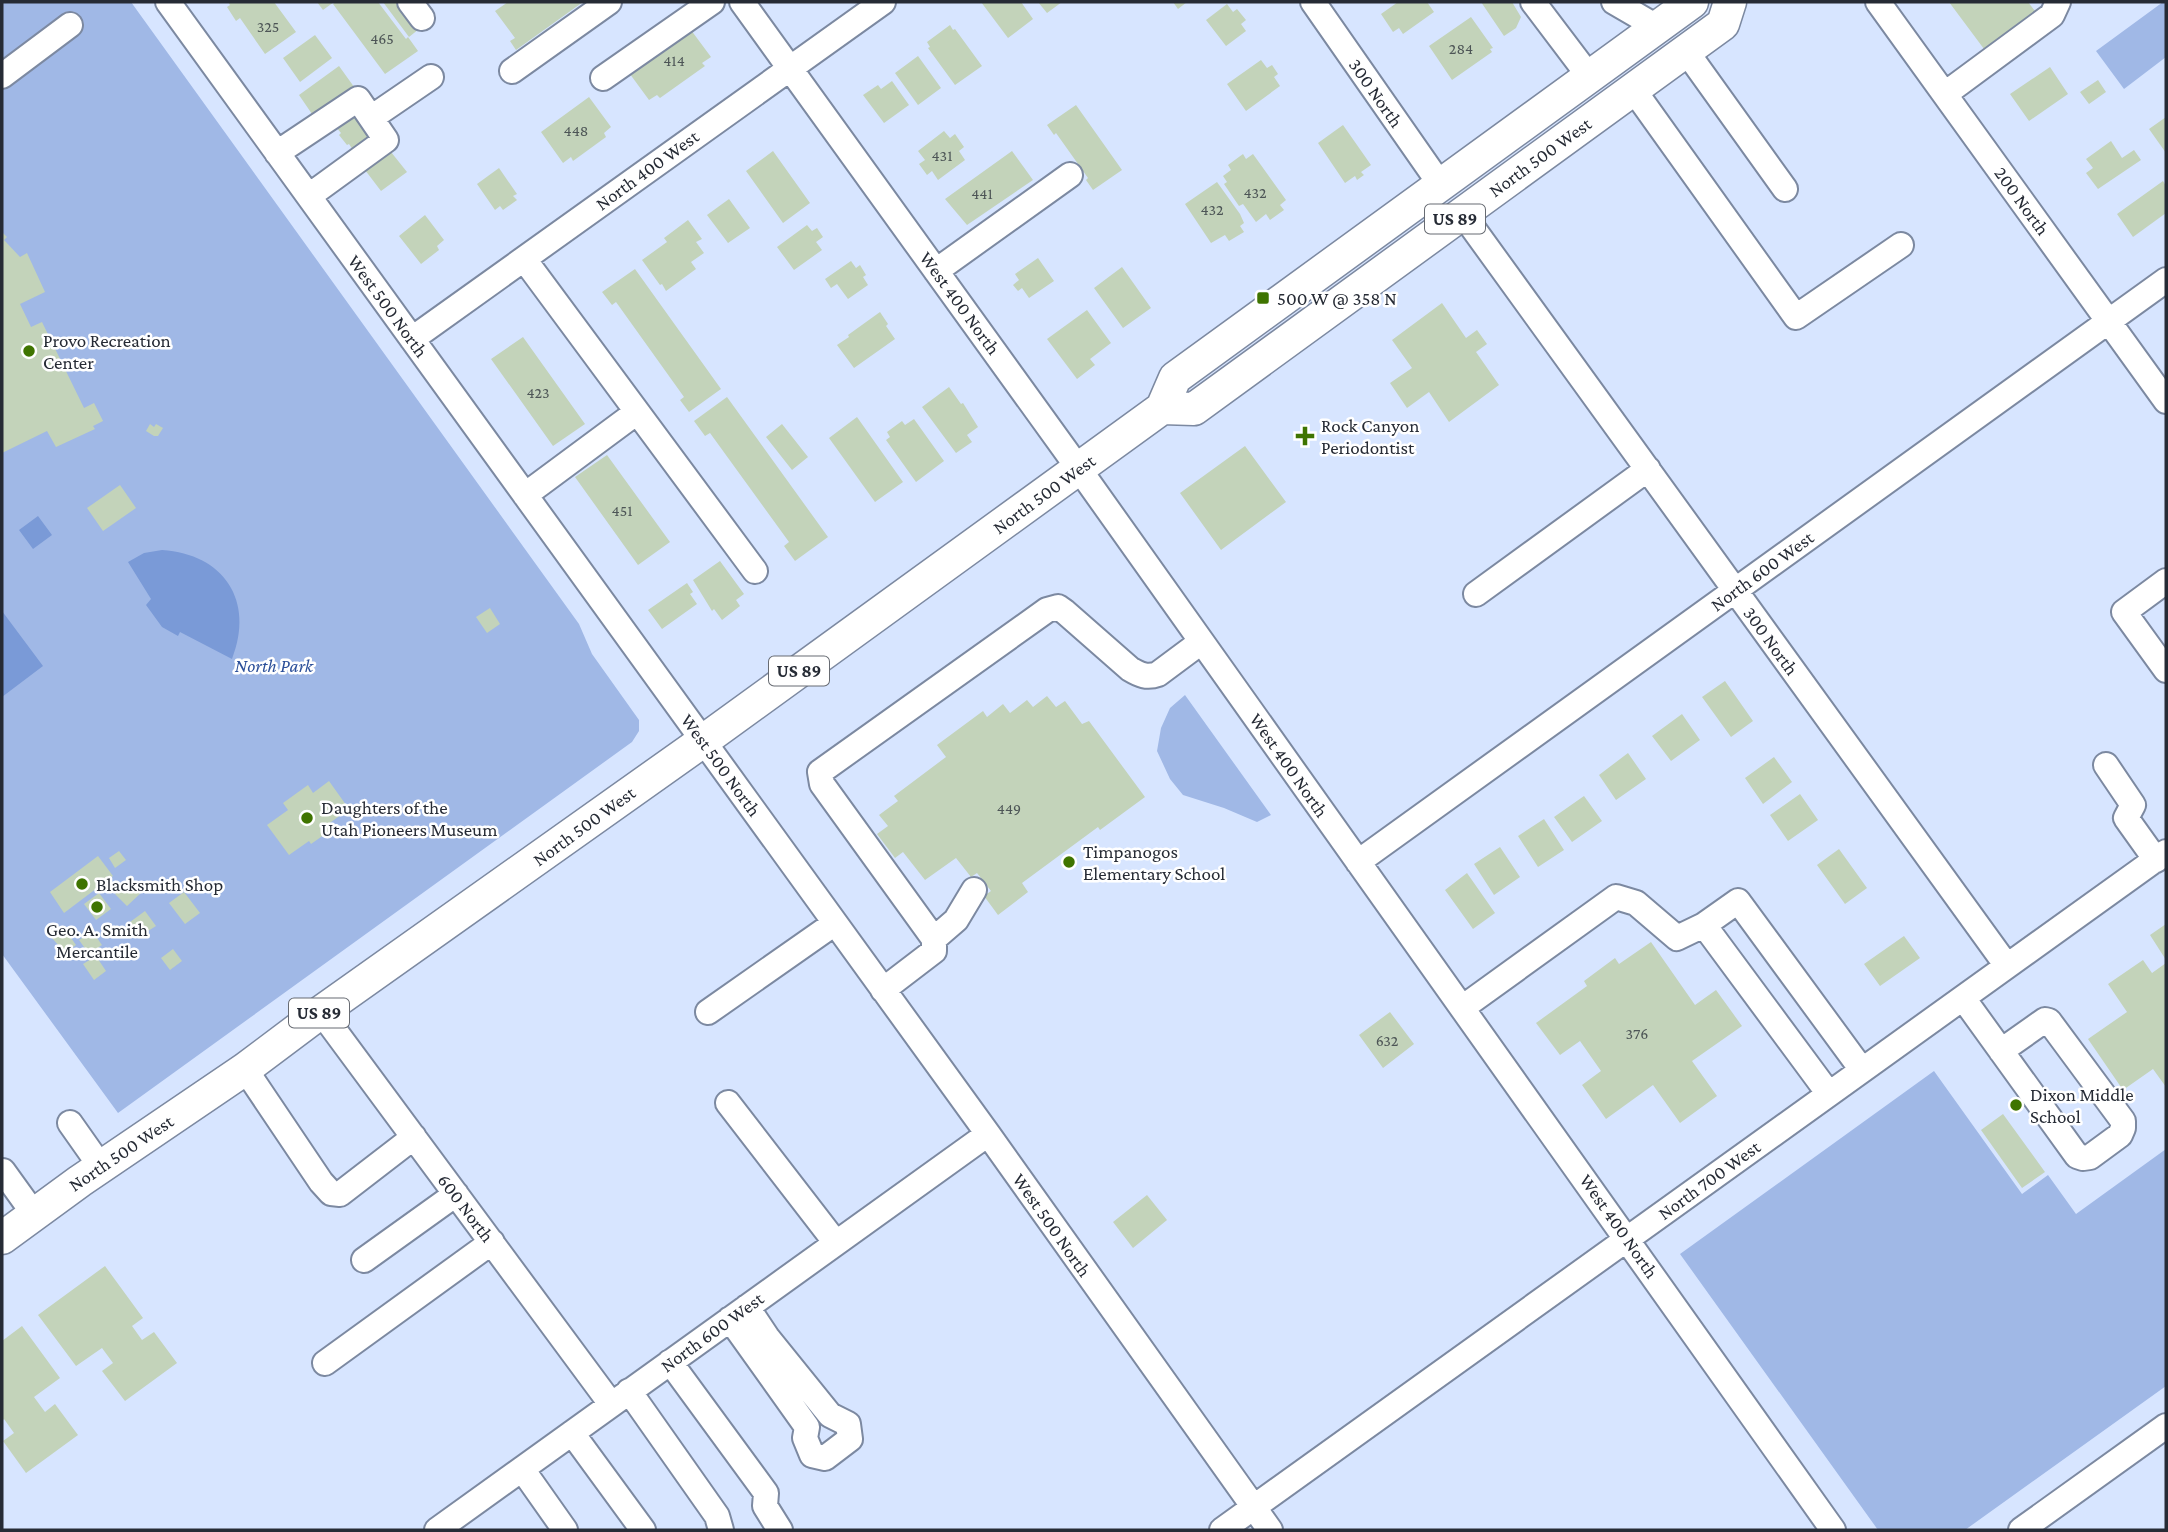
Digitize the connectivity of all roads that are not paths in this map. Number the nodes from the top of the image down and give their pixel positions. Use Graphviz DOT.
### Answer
graph roads {
  1 [pos="168,2"];
  2 [pos="609,2"];
  3 [pos="712,2"];
  4 [pos="742,2"];
  5 [pos="883,2"];
  6 [pos="1312,2"];
  7 [pos="1533,2"];
  8 [pos="1614,2"];
  9 [pos="1692,2"];
  10 [pos="1730,2"];
  11 [pos="1878,2"];
  12 [pos="2058,2"];
  13 [pos="70,25"];
  14 [pos="1657,27"];
  15 [pos="1686,51"];
  16 [pos="789,68"];
  17 [pos="512,71"];
  18 [pos="2,76"];
  19 [pos="1589,76"];
  20 [pos="430,77"];
  21 [pos="603,78"];
  22 [pos="1633,89"];
  23 [pos="1945,94"];
  24 [pos="371,118"];
  25 [pos="277,153"];
  26 [pos="1069,175"];
  27 [pos="1440,184"];
  28 [pos="1785,189"];
  29 [pos="309,196"];
  30 [pos="1462,213"];
  31 [pos="1901,245"];
  32 [pos="524,259"];
  33 [pos="936,271"];
  34 [pos="2166,280"];
  35 [pos="2109,322"];
  36 [pos="412,339"];
  37 [pos="2166,401"];
  38 [pos="1162,408"];
  39 [pos="637,412"];
  40 [pos="1079,468"];
  41 [pos="1648,469"];
  42 [pos="525,495"];
  43 [pos="755,571"];
  44 [pos="2166,581"];
  45 [pos="1735,591"];
  46 [pos="1476,594"];
  47 [pos="1201,642"];
  48 [pos="2166,670"];
  49 [pos="703,741"];
  50 [pos="2106,765"];
  51 [pos="2161,856"];
  52 [pos="1358,862"];
  53 [pos="974,890"];
  54 [pos="835,923"];
  55 [pos="1704,925"];
  56 [pos="934,945"];
  57 [pos="2007,966"];
  58 [pos="883,990"];
  59 [pos="1962,998"];
  60 [pos="1462,1008"];
  61 [pos="321,1012"];
  62 [pos="708,1012"];
  63 [pos="2001,1051"];
  64 [pos="245,1069"];
  65 [pos="1862,1070"];
  66 [pos="1829,1094"];
  67 [pos="728,1103"];
  68 [pos="70,1123"];
  69 [pos="988,1134"];
  70 [pos="414,1137"];
  71 [pos="101,1167"];
  72 [pos="3,1171"];
  73 [pos="456,1194"];
  74 [pos="34,1214"];
  75 [pos="2,1238"];
  76 [pos="1627,1238"];
  77 [pos="492,1242"];
  78 [pos="836,1243"];
  79 [pos="365,1260"];
  80 [pos="739,1313"];
  81 [pos="325,1363"];
  82 [pos="670,1363"];
  83 [pos="620,1398"];
  84 [pos="2166,1426"];
  85 [pos="572,1433"];
  86 [pos="522,1469"];
  87 [pos="1253,1508"];
  88 [pos="437,1530"];
  89 [pos="565,1530"];
  90 [pos="643,1530"];
  91 [pos="721,1530"];
  92 [pos="780,1530"];
  93 [pos="1222,1530"];
  94 [pos="1270,1530"];
  95 [pos="1833,1530"];
  96 [pos="2021,1530"];
  1 -- 25 [label="street, West 500 North"];
  2 -- 17 [label="street"];
  3 -- 21 [label="street"];
  4 -- 16 [label="street, West 400 North"];
  5 -- 16 [label="street, North 400 West"];
  6 -- 27 [label="street, 300 North"];
  7 -- 19 [label="street"];
  8 -- 14 [label="street"];
  9 -- 14 [label="main road, North 500 West / US 89"];
  10 -- 15 [label="main road, North 500 West / US 89"];
  11 -- 23 [label="street, 200 North"];
  12 -- 23 [label="street"];
  13 -- 18 [label="street"];
  14 -- 19 [label="main road, North 500 West / US 89"];
  15 -- 22 [label="main road, North 500 West / US 89"];
  15 -- 28 [label="street"];
  16 -- 32 [label="street, North 400 West"];
  16 -- 33 [label="street, West 400 North"];
  19 -- 27 [label="main road, North 500 West / US 89"];
  20 -- 24 [label="street"];
  22 -- 30 [label="main road, North 500 West / US 89"];
  22 -- 31 [label="street"];
  23 -- 35 [label="street, 200 North"];
  24 -- 25 [label="street"];
  24 -- 29 [label="street"];
  25 -- 29 [label="street, West 500 North"];
  26 -- 33 [label="street"];
  27 -- 38 [label="main road, North 500 West / US 89"];
  29 -- 36 [label="street, West 500 North"];
  30 -- 38 [label="main road, North 500 West / US 89"];
  30 -- 41 [label="street, 300 North"];
  32 -- 36 [label="street, North 400 West"];
  32 -- 39 [label="street"];
  33 -- 40 [label="street, West 400 North"];
  34 -- 35 [label="street, North 600 West"];
  35 -- 37 [label="street, 200 North"];
  35 -- 45 [label="street, North 600 West"];
  36 -- 42 [label="street, West 500 North"];
  38 -- 40 [label="main road, North 500 West / US 89"];
  39 -- 42 [label="street"];
  39 -- 43 [label="street"];
  40 -- 47 [label="street, West 400 North"];
  40 -- 49 [label="main road, North 500 West / US 89"];
  41 -- 45 [label="street, 300 North"];
  41 -- 46 [label="street"];
  42 -- 49 [label="street, West 500 North"];
  44 -- 48 [label="street"];
  45 -- 52 [label="street, North 600 West"];
  45 -- 57 [label="street, 300 North"];
  47 -- 52 [label="street, West 400 North"];
  47 -- 56 [label="street"];
  49 -- 54 [label="street, West 500 North"];
  49 -- 61 [label="main road, North 500 West / US 89"];
  50 -- 51 [label="street"];
  51 -- 57 [label="street, North 700 West"];
  52 -- 60 [label="street, West 400 North"];
  53 -- 56 [label="street"];
  54 -- 58 [label="street, West 500 North"];
  54 -- 62 [label="street"];
  55 -- 60 [label="street"];
  55 -- 65 [label="street"];
  55 -- 66 [label="street"];
  56 -- 58 [label="street"];
  57 -- 59 [label="street, North 700 West"];
  58 -- 69 [label="street, West 500 North"];
  59 -- 63 [label="street"];
  59 -- 65 [label="street, North 700 West"];
  60 -- 76 [label="street, West 400 North"];
  61 -- 64 [label="main road, North 500 West / US 89"];
  61 -- 70 [label="street, 600 North"];
  63 -- 63 [label="street"];
  64 -- 70 [label="street"];
  64 -- 71 [label="main road, North 500 West / US 89"];
  65 -- 66 [label="street, North 700 West"];
  66 -- 76 [label="street, North 700 West"];
  67 -- 78 [label="street"];
  68 -- 71 [label="street"];
  69 -- 78 [label="street, North 600 West"];
  69 -- 87 [label="street, West 500 North"];
  70 -- 73 [label="street, 600 North"];
  71 -- 74 [label="main road, North 500 West / US 89"];
  72 -- 74 [label="street"];
  73 -- 77 [label="street, 600 North"];
  73 -- 79 [label="street"];
  74 -- 75 [label="main road, North 500 West / US 89"];
  76 -- 87 [label="street, North 700 West"];
  76 -- 95 [label="street, West 400 North"];
  77 -- 81 [label="street"];
  77 -- 83 [label="street, 600 North"];
  78 -- 80 [label="street, North 600 West"];
  80 -- 80 [label="street"];
  80 -- 82 [label="street, North 600 West"];
  82 -- 83 [label="street, North 600 West"];
  82 -- 92 [label="street"];
  83 -- 85 [label="street, North 600 West"];
  83 -- 91 [label="street, 600 North"];
  84 -- 96 [label="street"];
  85 -- 86 [label="street, North 600 West"];
  85 -- 90 [label="street"];
  86 -- 88 [label="street, North 600 West"];
  86 -- 89 [label="street"];
  87 -- 93 [label="street, North 700 West"];
  87 -- 94 [label="street, West 500 North"];
}
